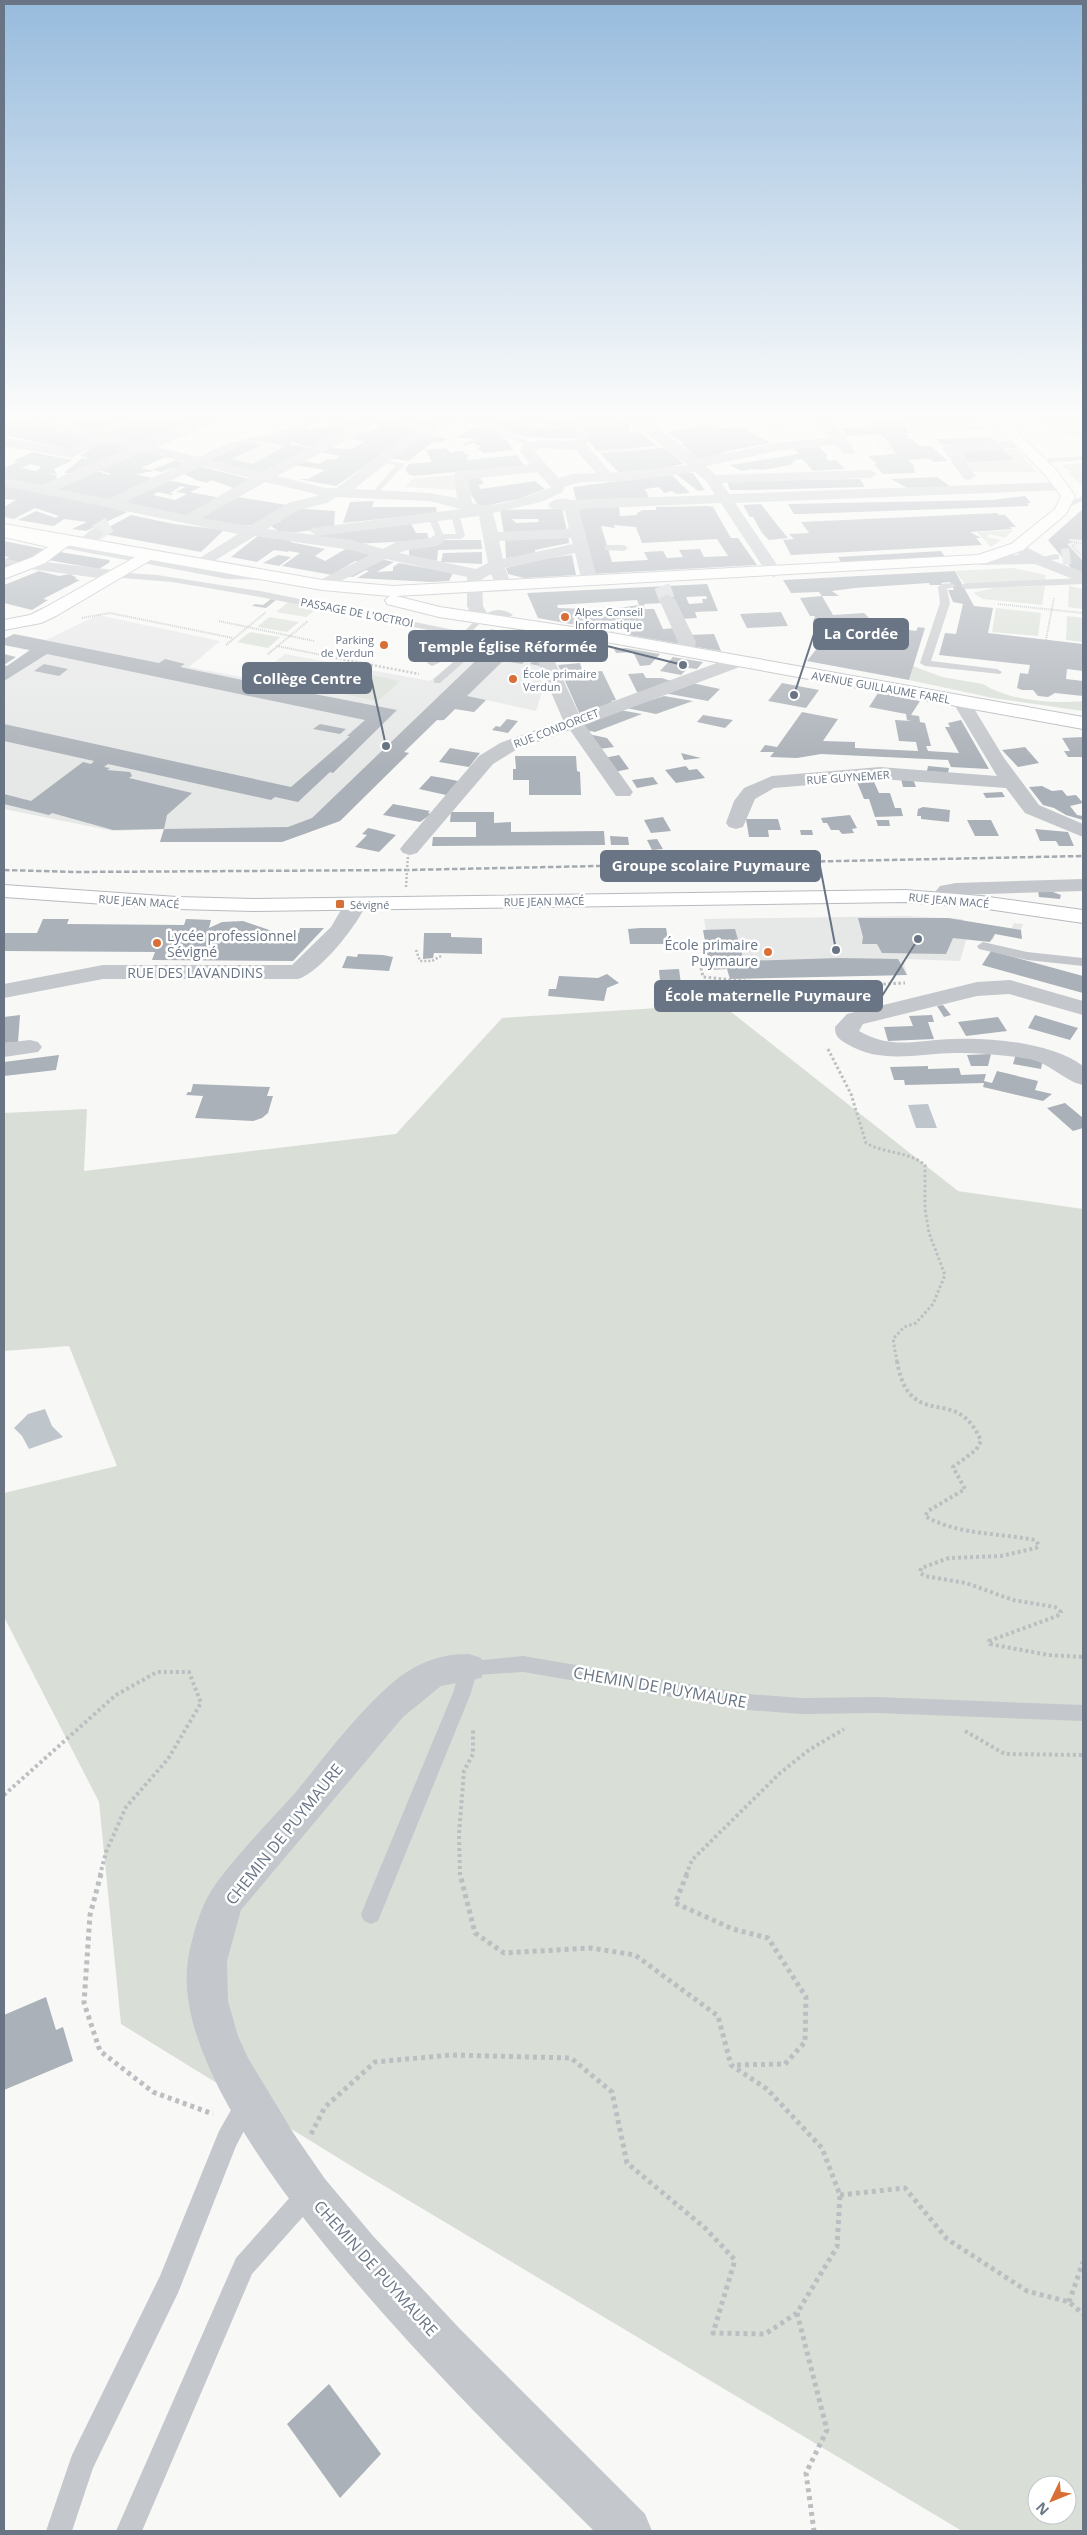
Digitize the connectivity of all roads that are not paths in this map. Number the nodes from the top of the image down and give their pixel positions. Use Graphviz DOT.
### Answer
graph roads {
  1 [pos="20,534"];
  2 [pos="30,534"];
  3 [pos="94,534"];
  4 [pos="250,534"];
  5 [pos="282,534"];
  6 [pos="294,534"];
  7 [pos="461,534"];
  8 [pos="575,534"];
  9 [pos="749,534"];
  10 [pos="1031,534"];
  11 [pos="288,535"];
  12 [pos="440,537"];
  13 [pos="491,537"];
  14 [pos="83,543"];
  15 [pos="61,545"];
  16 [pos="581,545"];
  17 [pos="1016,547"];
  18 [pos="608,548"];
  19 [pos="624,548"];
  20 [pos="384,554"];
  21 [pos="1059,557"];
  22 [pos="1036,559"];
  23 [pos="980,560"];
  24 [pos="4,561"];
  25 [pos="201,564"];
  26 [pos="29,565"];
  27 [pos="496,565"];
  28 [pos="132,566"];
  29 [pos="774,572"];
  30 [pos="4,574"];
  31 [pos="275,577"];
  32 [pos="1083,580"];
  33 [pos="475,581"];
  34 [pos="590,582"];
  35 [pos="330,586"];
  36 [pos="511,586"];
  37 [pos="952,586"];
  38 [pos="964,586"];
  39 [pos="662,588"];
  40 [pos="508,615"];
  41 [pos="482,618"];
  42 [pos="530,624"];
  43 [pos="4,626"];
  44 [pos="494,631"];
  45 [pos="466,635"];
  46 [pos="686,652"];
  47 [pos="739,661"];
  48 [pos="452,668"];
  49 [pos="997,672"];
  50 [pos="439,679"];
  51 [pos="961,701"];
  52 [pos="573,721"];
  53 [pos="1083,723"];
  54 [pos="1013,783"];
  55 [pos="623,792"];
  56 [pos="736,823"];
  57 [pos="1083,831"];
  58 [pos="409,852"];
  59 [pos="1083,885"];
  60 [pos="4,891"];
  61 [pos="941,898"];
  62 [pos="356,903"];
  63 [pos="1083,917"];
  64 [pos="983,946"];
  65 [pos="1083,962"];
  66 [pos="4,991"];
  67 [pos="1083,1008"];
  68 [pos="952,1046"];
  69 [pos="30,1047"];
  70 [pos="4,1050"];
  71 [pos="1083,1055"];
  72 [pos="1083,1078"];
  73 [pos="466,1680"];
  74 [pos="1083,1713"];
  75 [pos="371,1914"];
  76 [pos="230,2107"];
  77 [pos="301,2181"];
  78 [pos="59,2531"];
  79 [pos="129,2531"];
  80 [pos="628,2531"];
  1 -- 15 [label="main road"];
  2 -- 14 [label="main road"];
  3 -- 14 [label="street"];
  4 -- 25 [label="street"];
  5 -- 11 [label="street"];
  6 -- 11 [label="street"];
  7 -- 12 [label="lane"];
  8 -- 16 [label="street"];
  9 -- 29 [label="street"];
  10 -- 17 [label="main road"];
  11 -- 20 [label="street"];
  12 -- 20 [label="street"];
  13 -- 16 [label="street"];
  13 -- 27 [label="street"];
  14 -- 28 [label="main road"];
  15 -- 26 [label="main road"];
  15 -- 28 [label="lane"];
  16 -- 27 [label="street"];
  16 -- 34 [label="street"];
  17 -- 22 [label="street"];
  17 -- 23 [label="main road"];
  18 -- 19 [label="lane"];
  20 -- 33 [label="street"];
  20 -- 35 [label="street"];
  21 -- 22 [label="lane"];
  22 -- 23 [label="street"];
  22 -- 32 [label="street"];
  23 -- 29 [label="main road"];
  24 -- 26 [label="lane"];
  25 -- 28 [label="main road"];
  25 -- 31 [label="main road"];
  26 -- 28 [label="street, PASSAGE DE L'OCTROI"];
  26 -- 30 [label="main road"];
  27 -- 33 [label="street"];
  27 -- 36 [label="street"];
  28 -- 31 [label="lane"];
  28 -- 43 [label="main road"];
  28 -- 45 [label="lane, PASSAGE DE L'OCTROI"];
  29 -- 39 [label="main road"];
  31 -- 35 [label="main road"];
  32 -- 38 [label="lane"];
  33 -- 35 [label="main road"];
  33 -- 36 [label="main road"];
  33 -- 41 [label="street"];
  34 -- 36 [label="main road"];
  34 -- 39 [label="main road"];
  35 -- 41 [label="main road"];
  36 -- 40 [label="main road"];
  37 -- 49 [label="lane"];
  39 -- 46 [label="street"];
  40 -- 41 [label="lane"];
  40 -- 42 [label="main road"];
  41 -- 42 [label="main road"];
  41 -- 45 [label="lane"];
  42 -- 46 [label="main road, AVENUE GUILLAUME FAREL"];
  42 -- 52 [label="street"];
  44 -- 48 [label="lane"];
  45 -- 48 [label="lane"];
  46 -- 47 [label="main road, AVENUE GUILLAUME FAREL"];
  47 -- 51 [label="main road, AVENUE GUILLAUME FAREL"];
  47 -- 52 [label="street, RUE CONDORCET"];
  48 -- 50 [label="lane"];
  51 -- 53 [label="main road, AVENUE GUILLAUME FAREL"];
  51 -- 54 [label="street"];
  52 -- 55 [label="street"];
  52 -- 58 [label="street, RUE CONDORCET"];
  54 -- 56 [label="street, RUE GUYNEMER"];
  54 -- 57 [label="street"];
  59 -- 61 [label="street"];
  60 -- 62 [label="main road, RUE JEAN MACÉ"];
  61 -- 62 [label="main road, RUE JEAN MACÉ"];
  61 -- 63 [label="main road, RUE JEAN MACÉ"];
  62 -- 66 [label="street, RUE DES LAVANDINS"];
  64 -- 65 [label="lane"];
  67 -- 68 [label="street"];
  68 -- 71 [label="street"];
  68 -- 72 [label="street"];
  69 -- 70 [label="street"];
  73 -- 74 [label="lane, CHEMIN DE PUYMAURE"];
  73 -- 75 [label="lane"];
  73 -- 76 [label="street, CHEMIN DE PUYMAURE"];
  76 -- 77 [label="street, CHEMIN DE PUYMAURE"];
  76 -- 78 [label="lane"];
  77 -- 79 [label="lane"];
  77 -- 80 [label="street, CHEMIN DE PUYMAURE"];
}
